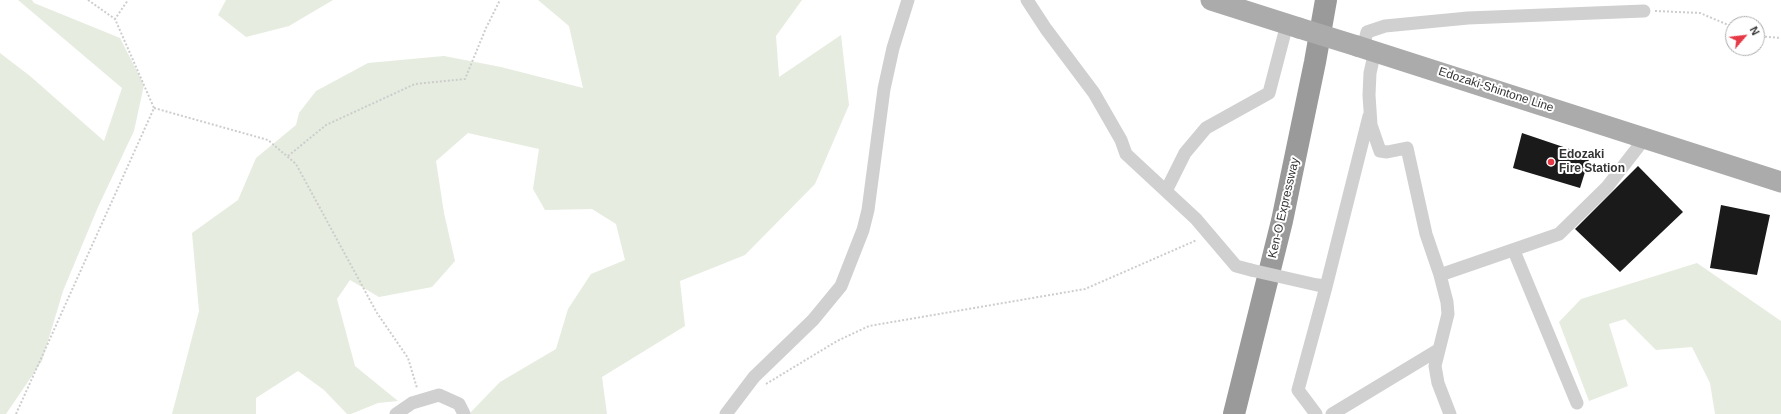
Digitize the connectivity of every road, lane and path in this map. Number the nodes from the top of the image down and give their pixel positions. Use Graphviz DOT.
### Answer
graph roads {
  1 [pos="88,0"];
  2 [pos="128,0"];
  3 [pos="500,0"];
  4 [pos="908,0"];
  5 [pos="1027,0"];
  6 [pos="1211,0"];
  7 [pos="1326,0"];
  8 [pos="1644,11"];
  9 [pos="115,19"];
  10 [pos="1725,24"];
  11 [pos="1293,26"];
  12 [pos="1765,37"];
  13 [pos="1781,38"];
  14 [pos="1365,48"];
  15 [pos="154,108"];
  16 [pos="1370,115"];
  17 [pos="1645,138"];
  18 [pos="288,156"];
  19 [pos="1781,182"];
  20 [pos="1166,191"];
  21 [pos="1210,234"];
  22 [pos="1514,251"];
  23 [pos="1440,275"];
  24 [pos="1321,286"];
  25 [pos="1438,350"];
  26 [pos="754,377"];
  27 [pos="421,401"];
  28 [pos="1577,403"];
  29 [pos="16,414"];
  30 [pos="396,414"];
  31 [pos="464,414"];
  32 [pos="726,414"];
  33 [pos="1234,414"];
  34 [pos="1316,414"];
  35 [pos="1332,414"];
  36 [pos="1450,414"];
  1 -- 9 [label="path"];
  2 -- 9 [label="path"];
  3 -- 18 [label="path"];
  4 -- 26 [label="street"];
  5 -- 20 [label="street"];
  6 -- 11 [label="main road, Edozaki-Shintone Line"];
  7 -- 33 [label="highway, Ken-O Expressway"];
  8 -- 10 [label="path"];
  8 -- 14 [label="street"];
  9 -- 15 [label="path"];
  11 -- 14 [label="main road, Edozaki-Shintone Line, bridge"];
  11 -- 20 [label="street"];
  12 -- 13 [label="path"];
  14 -- 16 [label="street"];
  14 -- 17 [label="main road, Edozaki-Shintone Line"];
  15 -- 18 [label="path"];
  15 -- 29 [label="path"];
  16 -- 23 [label="street"];
  16 -- 24 [label="street"];
  17 -- 19 [label="main road, Edozaki-Shintone Line"];
  17 -- 22 [label="street"];
  18 -- 27 [label="path"];
  20 -- 21 [label="street"];
  21 -- 24 [label="street, bridge"];
  21 -- 26 [label="path"];
  22 -- 23 [label="street"];
  22 -- 28 [label="street"];
  23 -- 25 [label="street"];
  24 -- 34 [label="street"];
  25 -- 35 [label="street"];
  25 -- 36 [label="street"];
  26 -- 32 [label="street"];
  27 -- 30 [label="street"];
  27 -- 31 [label="street"];
}
